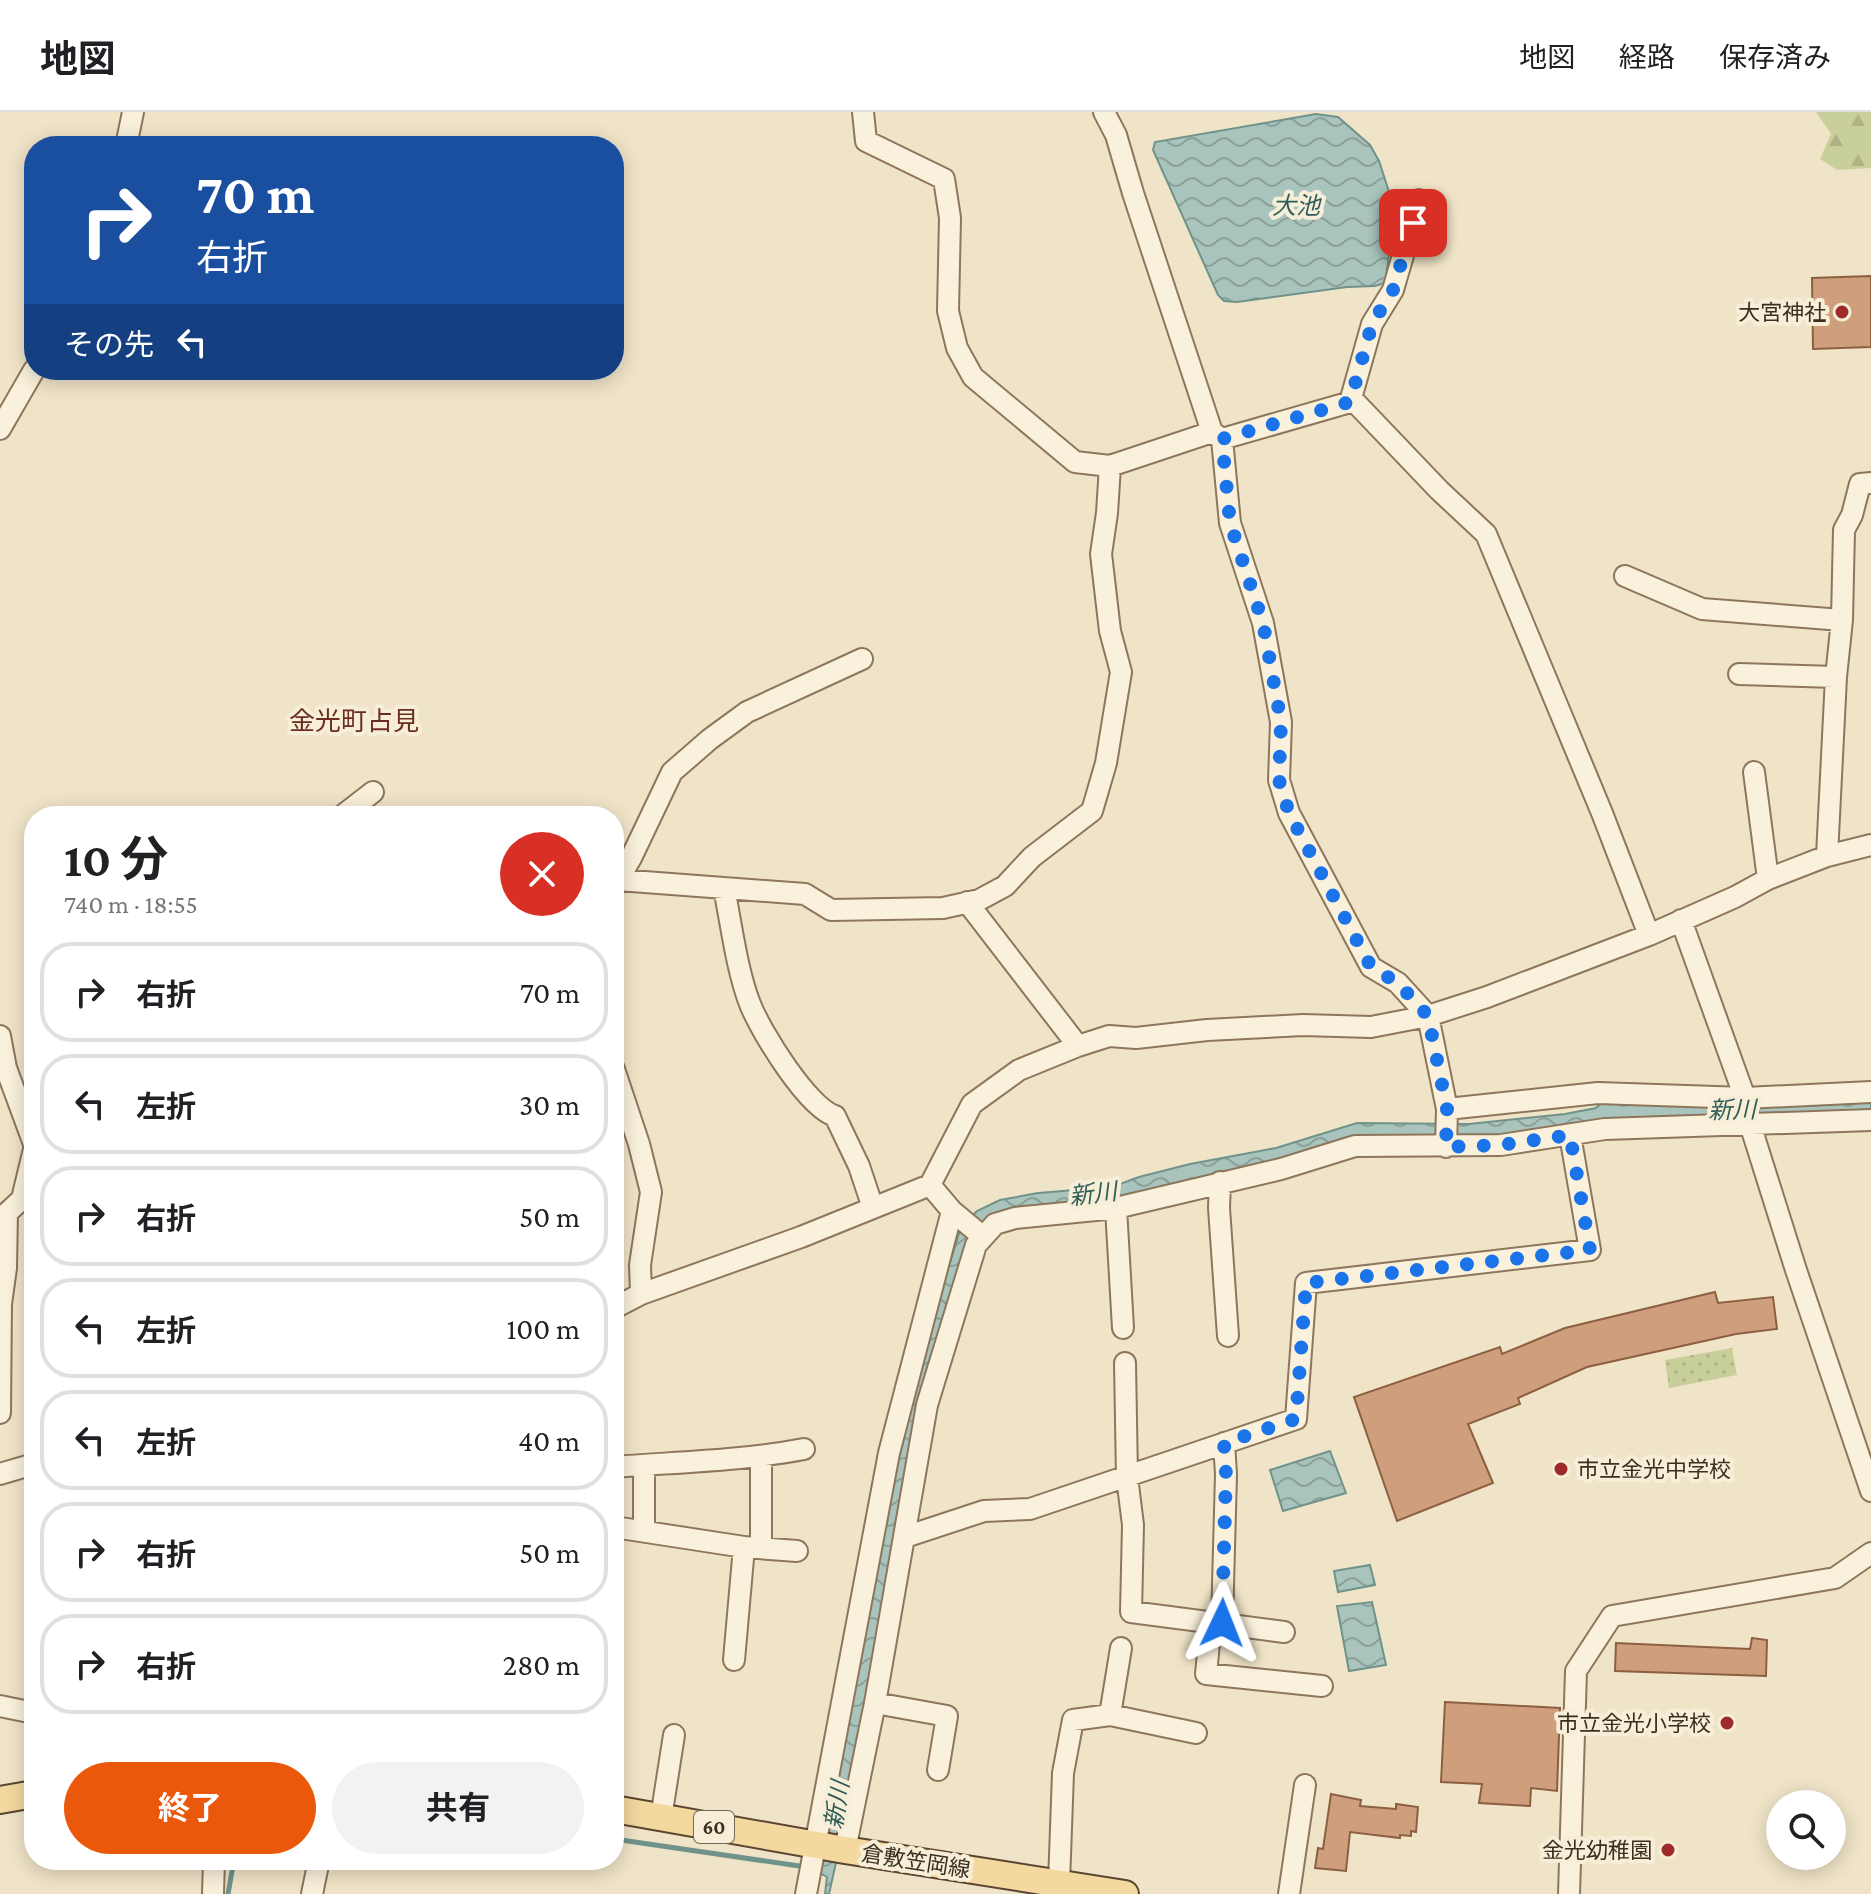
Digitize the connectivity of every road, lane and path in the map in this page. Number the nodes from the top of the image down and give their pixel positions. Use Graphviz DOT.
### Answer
graph roads {
  1 [pos="133,112"];
  2 [pos="863,112"];
  3 [pos="1104,112"];
  4 [pos="128,136"];
  5 [pos="1419,200"];
  6 [pos="28,380"];
  7 [pos="1350,402"];
  8 [pos="0,429"];
  9 [pos="1217,436"];
  10 [pos="1110,466"];
  11 [pos="1871,483"];
  12 [pos="1625,576"];
  13 [pos="1842,620"];
  14 [pos="862,659"];
  15 [pos="1739,674"];
  16 [pos="1836,677"];
  17 [pos="1754,772"];
  18 [pos="373,792"];
  19 [pos="355,806"];
  20 [pos="1871,845"];
  21 [pos="1827,856"];
  22 [pos="624,868"];
  23 [pos="1768,879"];
  24 [pos="624,884"];
  25 [pos="724,888"];
  26 [pos="967,902"];
  27 [pos="1681,920"];
  28 [pos="1649,935"];
  29 [pos="1428,1016"];
  30 [pos="0,1036"];
  31 [pos="1078,1046"];
  32 [pos="1871,1092"];
  33 [pos="1745,1098"];
  34 [pos="624,1099"];
  35 [pos="1447,1109"];
  36 [pos="24,1119"];
  37 [pos="1871,1120"];
  38 [pos="1750,1124"];
  39 [pos="1570,1135"];
  40 [pos="1446,1147"];
  41 [pos="1220,1182"];
  42 [pos="930,1185"];
  43 [pos="24,1190"];
  44 [pos="873,1208"];
  45 [pos="1116,1208"];
  46 [pos="952,1211"];
  47 [pos="982,1236"];
  48 [pos="641,1294"];
  49 [pos="624,1303"];
  50 [pos="1123,1328"];
  51 [pos="1228,1336"];
  52 [pos="1125,1363"];
  53 [pos="0,1413"];
  54 [pos="1224,1443"];
  55 [pos="804,1449"];
  56 [pos="761,1457"];
  57 [pos="644,1465"];
  58 [pos="624,1466"];
  59 [pos="24,1467"];
  60 [pos="0,1474"];
  61 [pos="1127,1477"];
  62 [pos="1871,1491"];
  63 [pos="624,1528"];
  64 [pos="644,1530"];
  65 [pos="905,1537"];
  66 [pos="753,1547"];
  67 [pos="797,1551"];
  68 [pos="1871,1553"];
  69 [pos="1216,1623"];
  70 [pos="1284,1632"];
  71 [pos="1121,1648"];
  72 [pos="734,1660"];
  73 [pos="1322,1686"];
  74 [pos="875,1703"];
  75 [pos="0,1706"];
  76 [pos="24,1711"];
  77 [pos="1110,1715"];
  78 [pos="1196,1733"];
  79 [pos="674,1735"];
  80 [pos="938,1770"];
  81 [pos="1305,1785"];
  82 [pos="24,1796"];
  83 [pos="0,1800"];
  84 [pos="624,1811"];
  85 [pos="661,1818"];
  86 [pos="814,1844"];
  87 [pos="845,1850"];
  88 [pos="214,1870"];
  89 [pos="317,1870"];
  90 [pos="1059,1883"];
  91 [pos="213,1894"];
  92 [pos="312,1894"];
  93 [pos="806,1894"];
  94 [pos="1125,1894"];
  95 [pos="1289,1894"];
  96 [pos="1569,1894"];
  1 -- 4 [label="street"];
  2 -- 10 [label="street"];
  3 -- 9 [label="street"];
  5 -- 7 [label="street"];
  6 -- 8 [label="street"];
  7 -- 9 [label="street"];
  7 -- 28 [label="street"];
  9 -- 10 [label="street"];
  9 -- 29 [label="street"];
  10 -- 26 [label="street"];
  11 -- 13 [label="street"];
  12 -- 13 [label="street"];
  13 -- 16 [label="street"];
  14 -- 22 [label="street"];
  15 -- 16 [label="street"];
  16 -- 21 [label="street"];
  17 -- 23 [label="street"];
  18 -- 19 [label="street"];
  20 -- 21 [label="street"];
  21 -- 23 [label="street"];
  23 -- 27 [label="street"];
  24 -- 25 [label="street"];
  25 -- 26 [label="street"];
  25 -- 44 [label="street"];
  26 -- 31 [label="street"];
  27 -- 28 [label="street"];
  27 -- 33 [label="street"];
  28 -- 29 [label="street"];
  29 -- 31 [label="street"];
  29 -- 35 [label="street"];
  30 -- 36 [label="street"];
  31 -- 42 [label="street"];
  32 -- 33 [label="street"];
  33 -- 35 [label="street"];
  33 -- 38 [label="street"];
  34 -- 48 [label="street"];
  35 -- 40 [label="street"];
  37 -- 38 [label="street"];
  38 -- 39 [label="street"];
  38 -- 62 [label="street"];
  39 -- 40 [label="street"];
  39 -- 54 [label="street"];
  40 -- 41 [label="street"];
  41 -- 45 [label="street"];
  41 -- 51 [label="street"];
  42 -- 44 [label="street"];
  42 -- 46 [label="street"];
  43 -- 53 [label="street"];
  44 -- 48 [label="street"];
  45 -- 47 [label="street"];
  45 -- 50 [label="street"];
  46 -- 47 [label="street"];
  46 -- 86 [label="street"];
  47 -- 65 [label="street"];
  48 -- 49 [label="street"];
  52 -- 61 [label="street"];
  54 -- 61 [label="street"];
  54 -- 69 [label="street"];
  55 -- 56 [label="street"];
  56 -- 57 [label="street"];
  56 -- 66 [label="street"];
  57 -- 58 [label="street"];
  57 -- 64 [label="street"];
  59 -- 60 [label="street"];
  61 -- 65 [label="street"];
  61 -- 69 [label="street"];
  63 -- 64 [label="street"];
  64 -- 66 [label="street"];
  65 -- 74 [label="street"];
  66 -- 67 [label="street"];
  66 -- 72 [label="street"];
  68 -- 96 [label="street"];
  69 -- 70 [label="street"];
  69 -- 73 [label="street"];
  71 -- 77 [label="street"];
  74 -- 80 [label="street"];
  74 -- 87 [label="street"];
  75 -- 76 [label="street"];
  77 -- 78 [label="street"];
  77 -- 90 [label="street"];
  79 -- 85 [label="street"];
  81 -- 95 [label="street"];
  82 -- 83 [label="main road"];
  84 -- 85 [label="main road, 倉敷笠岡線 / 60"];
  85 -- 86 [label="main road, 倉敷笠岡線 / 60"];
  86 -- 87 [label="main road, 倉敷笠岡線 / 60"];
  86 -- 93 [label="street"];
  87 -- 90 [label="main road, 倉敷笠岡線 / 60"];
  88 -- 91 [label="street"];
  89 -- 92 [label="street"];
  90 -- 94 [label="main road, 倉敷笠岡線 / 60"];
}
